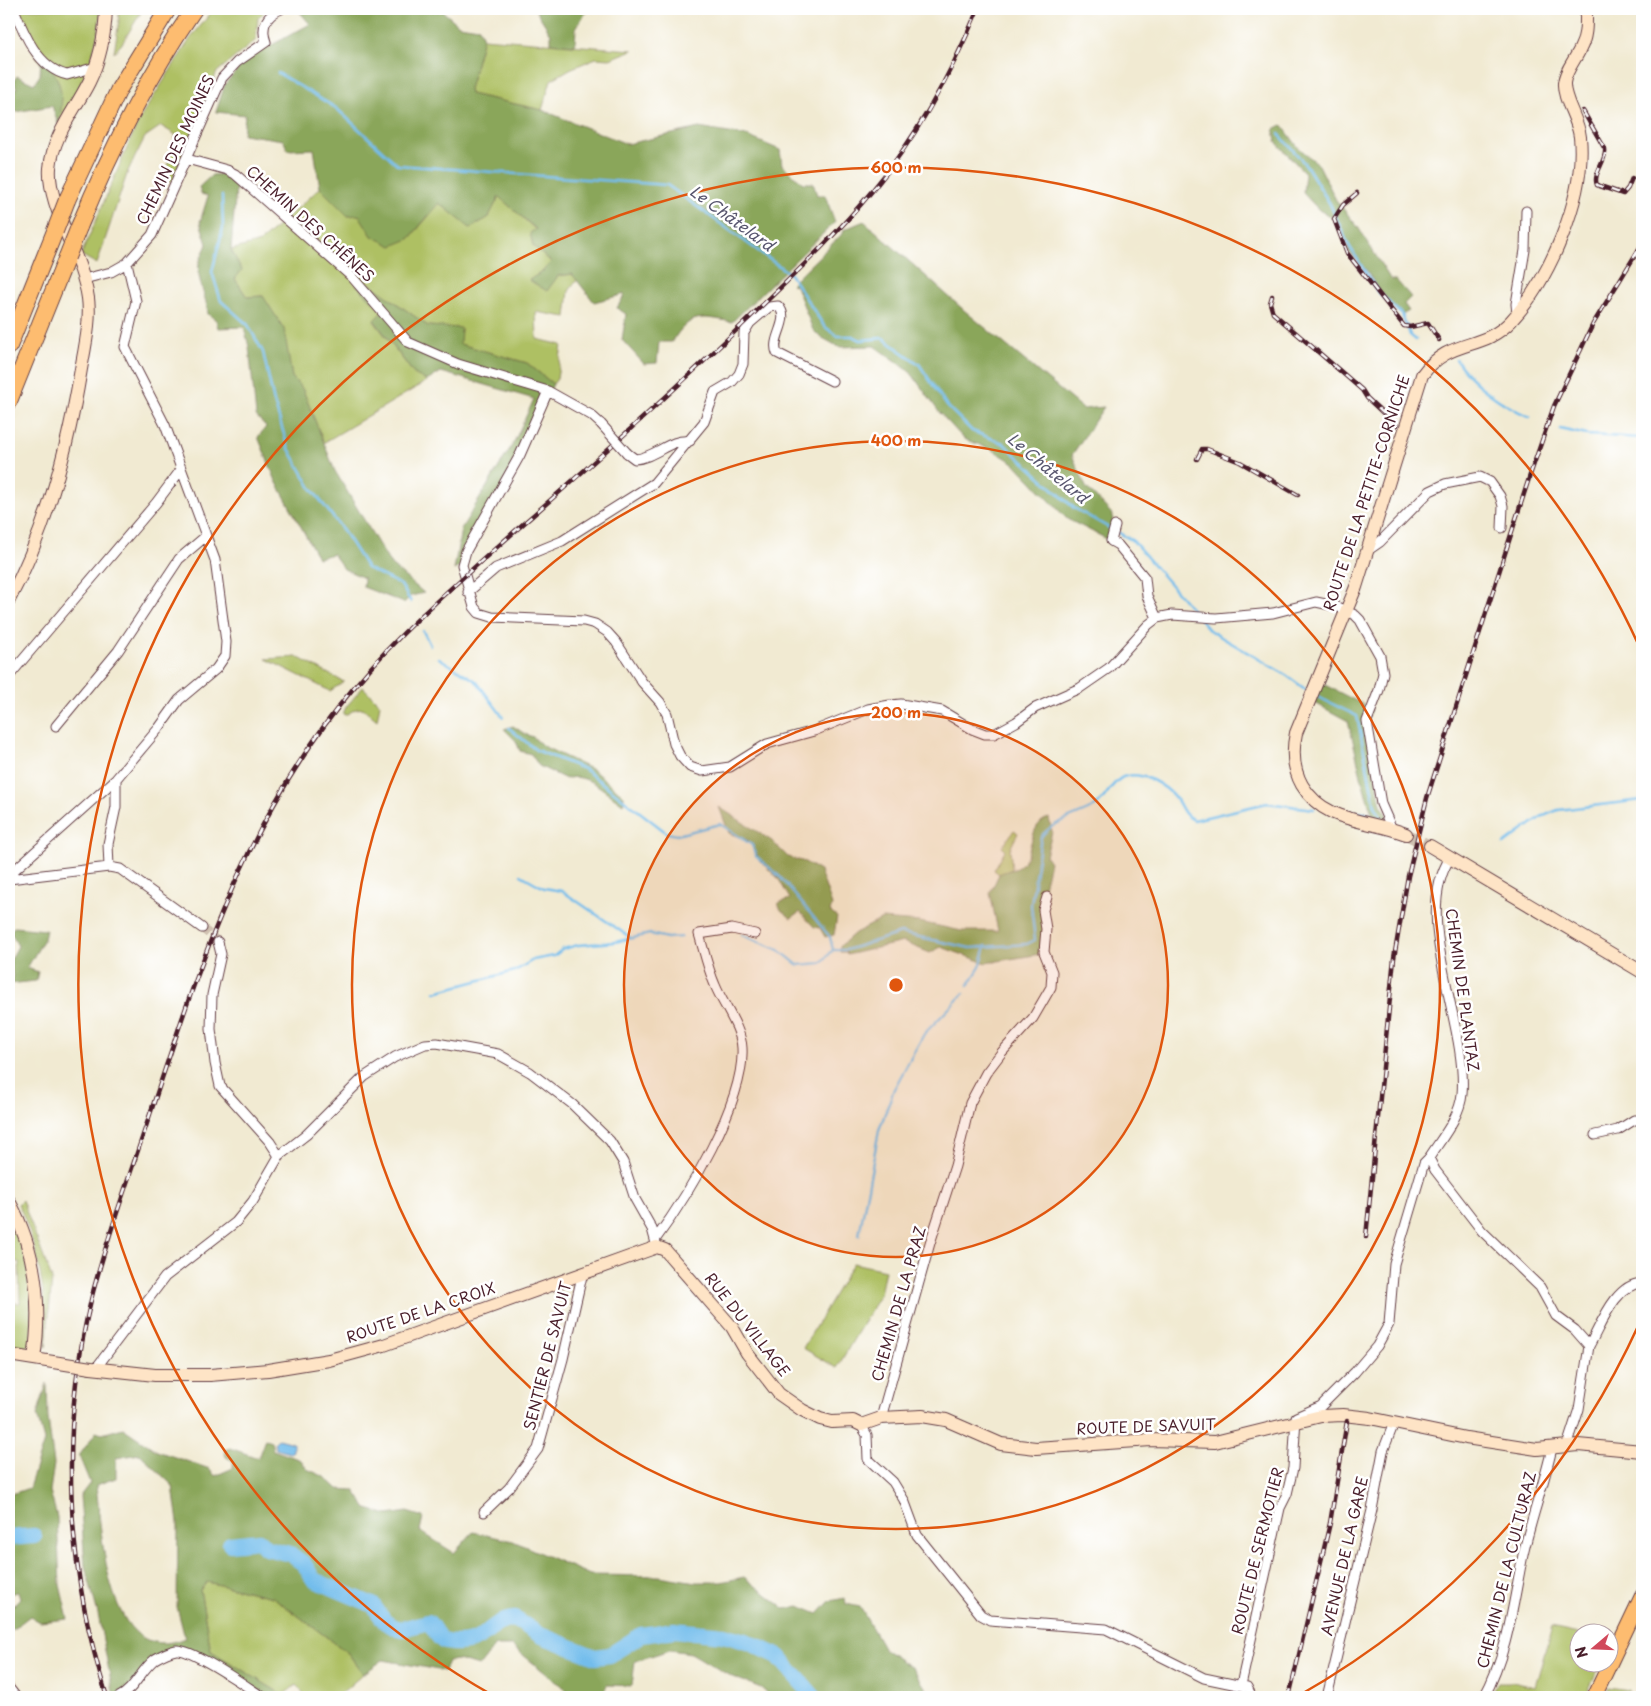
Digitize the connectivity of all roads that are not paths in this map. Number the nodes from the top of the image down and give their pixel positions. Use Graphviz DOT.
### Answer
graph roads {
  1 [pos="14,9"];
  2 [pos="106,9"];
  3 [pos="168,9"];
  4 [pos="281,9"];
  5 [pos="1586,9"];
  6 [pos="192,12"];
  7 [pos="96,67"];
  8 [pos="187,159"];
  9 [pos="1526,211"];
  10 [pos="127,264"];
  11 [pos="84,279"];
  12 [pos="1517,314"];
  13 [pos="9,346"];
  14 [pos="832,381"];
  15 [pos="548,391"];
  16 [pos="9,401"];
  17 [pos="690,441"];
  18 [pos="180,471"];
  19 [pos="1502,528"];
  20 [pos="1113,534"];
  21 [pos="206,536"];
  22 [pos="1367,552"];
  23 [pos="470,595"];
  24 [pos="9,600"];
  25 [pos="1346,611"];
  26 [pos="1157,618"];
  27 [pos="9,676"];
  28 [pos="56,726"];
  29 [pos="116,779"];
  30 [pos="1392,829"];
  31 [pos="1406,834"];
  32 [pos="1430,846"];
  33 [pos="1450,858"];
  34 [pos="109,867"];
  35 [pos="9,877"];
  36 [pos="1048,897"];
  37 [pos="202,928"];
  38 [pos="755,934"];
  39 [pos="218,942"];
  40 [pos="1642,972"];
  41 [pos="1642,1120"];
  42 [pos="1595,1135"];
  43 [pos="279,1156"];
  44 [pos="1429,1158"];
  45 [pos="9,1201"];
  46 [pos="656,1244"];
  47 [pos="582,1276"];
  48 [pos="1642,1283"];
  49 [pos="1589,1346"];
  50 [pos="9,1355"];
  51 [pos="34,1359"];
  52 [pos="93,1368"];
  53 [pos="881,1418"];
  54 [pos="1295,1422"];
  55 [pos="1394,1423"];
  56 [pos="861,1425"];
  57 [pos="1567,1446"];
  58 [pos="1552,1448"];
  59 [pos="1642,1451"];
  60 [pos="484,1512"];
  61 [pos="1642,1596"];
  62 [pos="1241,1685"];
  63 [pos="9,1688"];
  64 [pos="1251,1695"];
  65 [pos="16,1697"];
  66 [pos="119,1697"];
  67 [pos="263,1697"];
  68 [pos="1327,1697"];
  69 [pos="1484,1697"];
  70 [pos="1594,1697"];
  1 -- 7 [label="street"];
  2 -- 7 [label="street"];
  3 -- 13 [label="highway, bridge"];
  4 -- 8 [label="street, CHEMIN DES MOINES"];
  5 -- 12 [label="street, ROUTE DE LA PETITE-CORNICHE"];
  6 -- 16 [label="highway, bridge"];
  7 -- 11 [label="street"];
  8 -- 10 [label="street, CHEMIN DES MOINES"];
  8 -- 15 [label="street, CHEMIN DES CHÊNES"];
  9 -- 12 [label="street"];
  10 -- 11 [label="street, CHEMIN DES MOINES"];
  10 -- 18 [label="street"];
  11 -- 24 [label="street"];
  12 -- 22 [label="street, ROUTE DE LA PETITE-CORNICHE"];
  14 -- 17 [label="street"];
  15 -- 17 [label="street, CHEMIN DES CHÊNES, bridge"];
  15 -- 23 [label="street"];
  17 -- 23 [label="street"];
  18 -- 21 [label="street"];
  18 -- 27 [label="street"];
  19 -- 22 [label="street"];
  20 -- 26 [label="street"];
  21 -- 28 [label="street"];
  21 -- 29 [label="street"];
  22 -- 25 [label="street, ROUTE DE LA PETITE-CORNICHE"];
  23 -- 26 [label="street"];
  25 -- 26 [label="street"];
  25 -- 30 [label="street"];
  25 -- 30 [label="street, ROUTE DE LA PETITE-CORNICHE"];
  29 -- 34 [label="street"];
  29 -- 35 [label="street"];
  30 -- 31 [label="street, ROUTE DE LA PETITE-CORNICHE"];
  32 -- 33 [label="street"];
  33 -- 40 [label="street"];
  33 -- 44 [label="street, CHEMIN DE PLANTAZ"];
  34 -- 35 [label="street"];
  34 -- 37 [label="street"];
  36 -- 53 [label="street, CHEMIN DE LA PRAZ"];
  38 -- 46 [label="street"];
  39 -- 43 [label="street"];
  41 -- 42 [label="street"];
  43 -- 46 [label="street"];
  43 -- 52 [label="street"];
  44 -- 49 [label="street"];
  44 -- 54 [label="street, CHEMIN DE PLANTAZ"];
  45 -- 51 [label="street"];
  46 -- 47 [label="street, ROUTE DE LA CROIX"];
  46 -- 56 [label="street, RUE DU VILLAGE"];
  47 -- 52 [label="street, ROUTE DE LA CROIX"];
  47 -- 60 [label="street, SENTIER DE SAVUIT"];
  48 -- 49 [label="street"];
  49 -- 57 [label="street"];
  50 -- 51 [label="street, ROUTE DE LA CROIX"];
  51 -- 52 [label="street, ROUTE DE LA CROIX, bridge"];
  53 -- 54 [label="street, ROUTE DE SAVUIT"];
  53 -- 56 [label="street, ROUTE DE SAVUIT"];
  54 -- 55 [label="street, ROUTE DE SAVUIT"];
  54 -- 62 [label="street, ROUTE DE SERMOTIER"];
  55 -- 58 [label="street, ROUTE DE SAVUIT"];
  55 -- 68 [label="street, AVENUE DE LA GARE"];
  56 -- 62 [label="street"];
  57 -- 58 [label="street, ROUTE DE SAVUIT"];
  57 -- 59 [label="street, ROUTE DE SAVUIT"];
  58 -- 69 [label="street, CHEMIN DE LA CULTURAZ"];
  61 -- 70 [label="main road"];
  62 -- 64 [label="street"];
  63 -- 65 [label="street"];
  66 -- 67 [label="street"];
}
